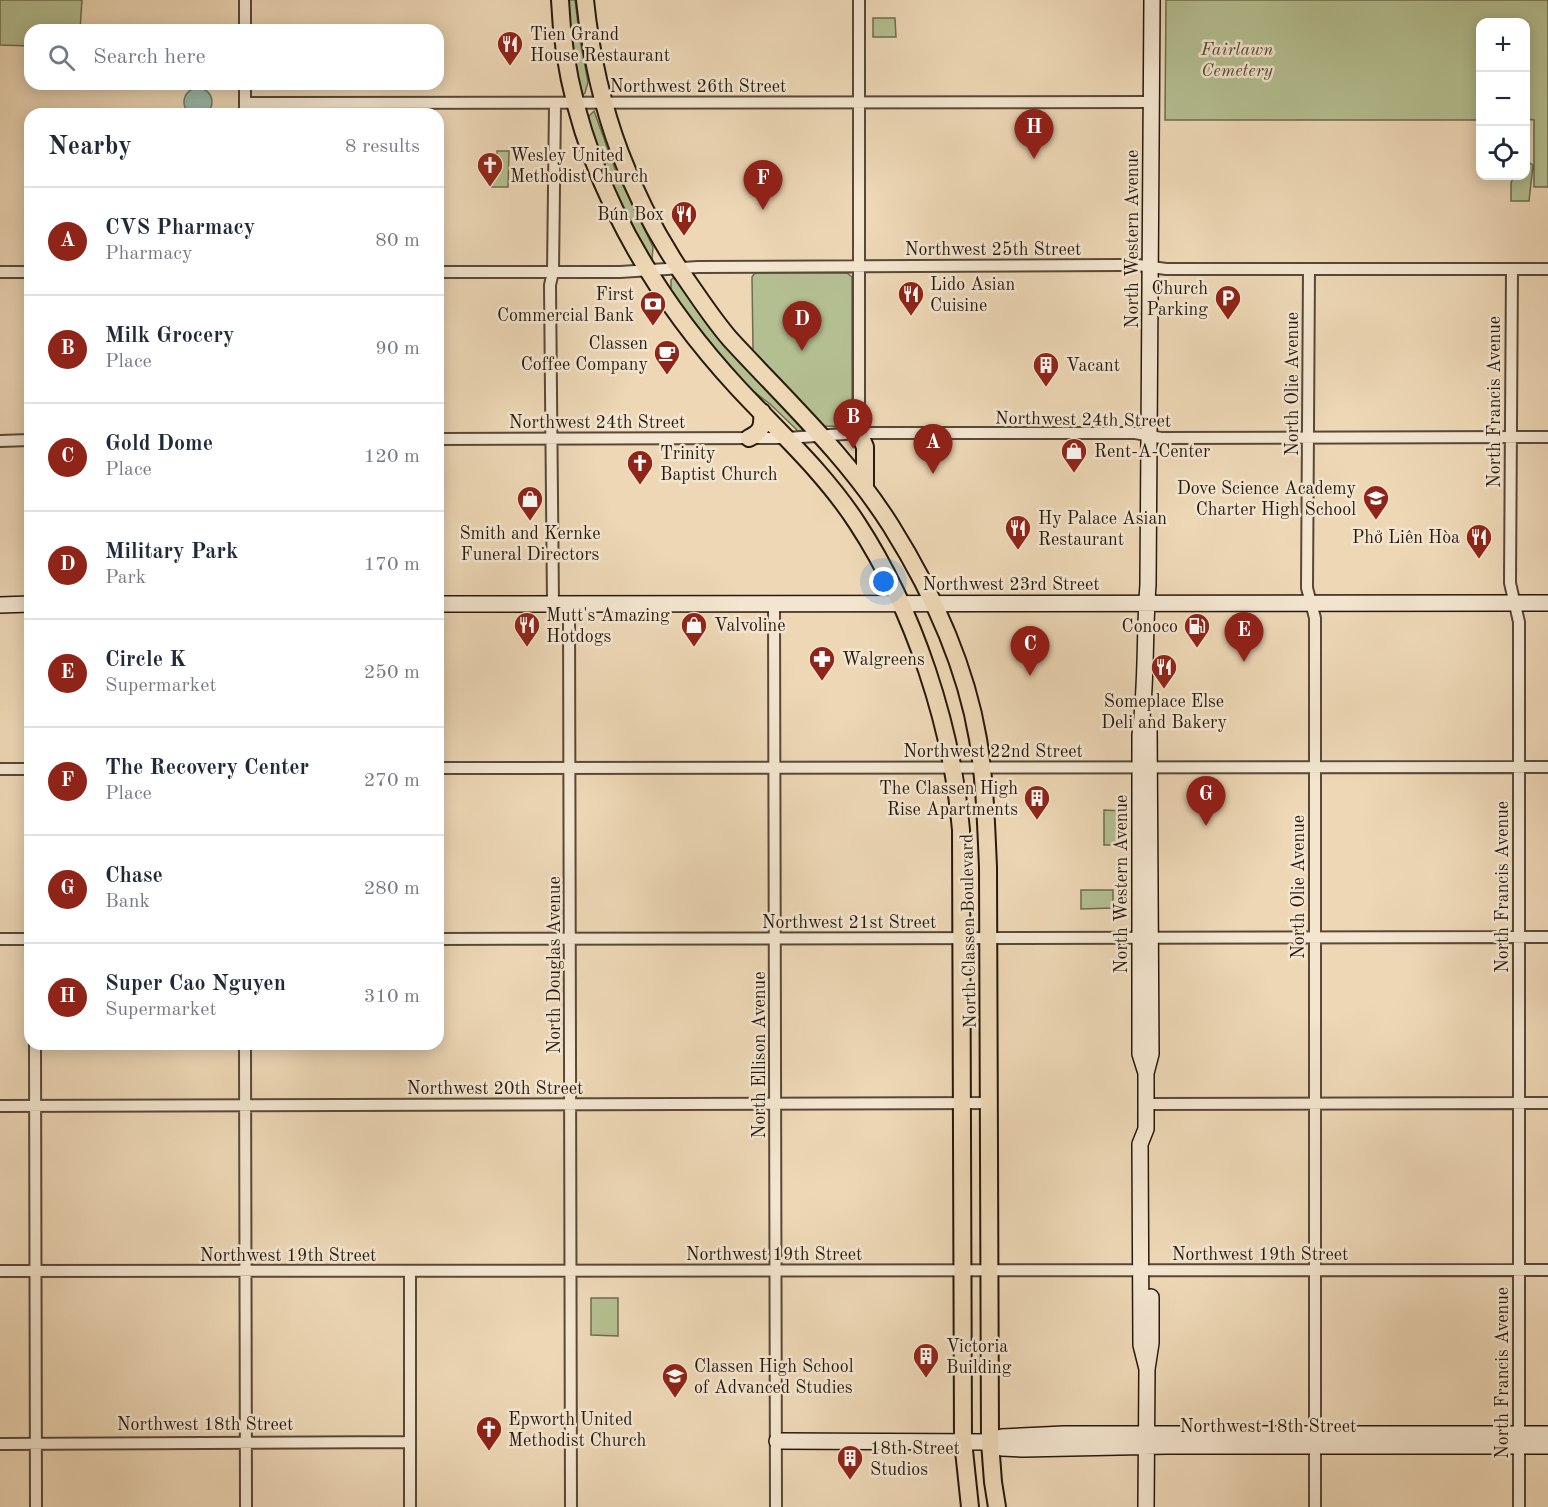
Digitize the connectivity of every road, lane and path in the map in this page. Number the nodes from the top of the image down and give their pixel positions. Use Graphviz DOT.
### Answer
graph roads {
  1 [pos="245,0"];
  2 [pos="560,0"];
  3 [pos="585,0"];
  4 [pos="859,0"];
  5 [pos="1152,0"];
  6 [pos="245,24"];
  7 [pos="245,90"];
  8 [pos="859,102"];
  9 [pos="1152,102"];
  10 [pos="603,103"];
  11 [pos="555,104"];
  12 [pos="575,104"];
  13 [pos="245,108"];
  14 [pos="307,108"];
  15 [pos="859,267"];
  16 [pos="1151,267"];
  17 [pos="679,269"];
  18 [pos="1309,269"];
  19 [pos="1512,269"];
  20 [pos="1548,269"];
  21 [pos="647,270"];
  22 [pos="0,272"];
  23 [pos="24,272"];
  24 [pos="444,272"];
  25 [pos="553,272"];
  26 [pos="762,412"];
  27 [pos="859,433"];
  28 [pos="822,436"];
  29 [pos="1150,436"];
  30 [pos="1308,437"];
  31 [pos="1511,437"];
  32 [pos="1548,437"];
  33 [pos="749,438"];
  34 [pos="788,438"];
  35 [pos="444,439"];
  36 [pos="552,439"];
  37 [pos="24,440"];
  38 [pos="0,441"];
  39 [pos="865,488"];
  40 [pos="934,603"];
  41 [pos="1146,603"];
  42 [pos="1311,603"];
  43 [pos="1515,603"];
  44 [pos="1548,603"];
  45 [pos="24,604"];
  46 [pos="444,604"];
  47 [pos="552,604"];
  48 [pos="569,604"];
  49 [pos="774,604"];
  50 [pos="901,604"];
  51 [pos="0,605"];
  52 [pos="952,767"];
  53 [pos="1314,767"];
  54 [pos="1518,767"];
  55 [pos="1548,767"];
  56 [pos="444,768"];
  57 [pos="570,768"];
  58 [pos="774,768"];
  59 [pos="981,768"];
  60 [pos="1146,768"];
  61 [pos="0,769"];
  62 [pos="24,769"];
  63 [pos="1518,937"];
  64 [pos="1548,937"];
  65 [pos="775,938"];
  66 [pos="962,938"];
  67 [pos="988,938"];
  68 [pos="1146,938"];
  69 [pos="1314,938"];
  70 [pos="0,939"];
  71 [pos="24,939"];
  72 [pos="444,939"];
  73 [pos="570,939"];
  74 [pos="35,1050"];
  75 [pos="245,1050"];
  76 [pos="989,1103"];
  77 [pos="1518,1103"];
  78 [pos="1548,1103"];
  79 [pos="776,1104"];
  80 [pos="962,1104"];
  81 [pos="1146,1104"];
  82 [pos="1314,1104"];
  83 [pos="570,1105"];
  84 [pos="0,1106"];
  85 [pos="36,1106"];
  86 [pos="245,1106"];
  87 [pos="962,1270"];
  88 [pos="991,1270"];
  89 [pos="1146,1270"];
  90 [pos="1315,1270"];
  91 [pos="1518,1270"];
  92 [pos="1548,1270"];
  93 [pos="0,1271"];
  94 [pos="36,1271"];
  95 [pos="246,1271"];
  96 [pos="410,1271"];
  97 [pos="571,1271"];
  98 [pos="776,1271"];
  99 [pos="1548,1434"];
  100 [pos="1315,1440"];
  101 [pos="1519,1440"];
  102 [pos="777,1441"];
  103 [pos="963,1441"];
  104 [pos="1147,1441"];
  105 [pos="410,1442"];
  106 [pos="990,1442"];
  107 [pos="246,1443"];
  108 [pos="0,1444"];
  109 [pos="36,1444"];
  110 [pos="1548,1446"];
  111 [pos="36,1507"];
  112 [pos="246,1507"];
  113 [pos="410,1507"];
  114 [pos="571,1507"];
  115 [pos="777,1507"];
  116 [pos="970,1507"];
  117 [pos="997,1507"];
  118 [pos="1146,1507"];
  119 [pos="1315,1507"];
  120 [pos="1519,1507"];
  1 -- 6 [label="street"];
  2 -- 12 [label="main road, North Classen Boulevard"];
  3 -- 10 [label="main road, North Classen Boulevard"];
  4 -- 8 [label="street"];
  5 -- 9 [label="street, North Western Avenue"];
  7 -- 13 [label="street"];
  8 -- 9 [label="street, Northwest 26th Street"];
  8 -- 10 [label="street, Northwest 26th Street"];
  8 -- 15 [label="street"];
  9 -- 16 [label="street, North Western Avenue"];
  10 -- 12 [label="street, Northwest 26th Street"];
  10 -- 17 [label="main road, North Classen Boulevard"];
  11 -- 12 [label="street, Northwest 26th Street"];
  11 -- 14 [label="street, Northwest 26th Street"];
  11 -- 25 [label="street"];
  12 -- 21 [label="main road, North Classen Boulevard"];
  15 -- 16 [label="street, Northwest 25th Street"];
  15 -- 17 [label="street, Northwest 25th Street"];
  15 -- 27 [label="street"];
  16 -- 18 [label="street, Northwest 25th Street"];
  16 -- 29 [label="street, North Western Avenue"];
  17 -- 21 [label="street, Northwest 25th Street"];
  17 -- 28 [label="main road, North Classen Boulevard"];
  18 -- 19 [label="street, Northwest 25th Street"];
  18 -- 30 [label="street, North Olie Avenue"];
  19 -- 20 [label="street, Northwest 25th Street"];
  19 -- 31 [label="street, North Francis Avenue"];
  21 -- 25 [label="street, Northwest 25th Street"];
  21 -- 26 [label="main road, North Classen Boulevard"];
  22 -- 23 [label="street"];
  24 -- 25 [label="street, Northwest 25th Street"];
  25 -- 36 [label="street"];
  26 -- 33 [label="main road"];
  26 -- 34 [label="main road, North Classen Boulevard"];
  27 -- 28 [label="street, Northwest 24th Street"];
  27 -- 29 [label="street, Northwest 24th Street"];
  27 -- 39 [label="main road"];
  28 -- 34 [label="street, Northwest 24th Street"];
  28 -- 39 [label="main road, North Classen Boulevard"];
  29 -- 30 [label="street, Northwest 24th Street"];
  29 -- 41 [label="street, North Western Avenue"];
  30 -- 31 [label="street, Northwest 24th Street"];
  30 -- 42 [label="street, North Olie Avenue"];
  31 -- 32 [label="street, Northwest 24th Street"];
  31 -- 43 [label="street, North Francis Avenue"];
  33 -- 34 [label="street, Northwest 24th Street"];
  33 -- 36 [label="street, Northwest 24th Street"];
  34 -- 50 [label="main road, North Classen Boulevard"];
  35 -- 36 [label="street, Northwest 24th Street"];
  36 -- 47 [label="street"];
  37 -- 38 [label="street"];
  39 -- 40 [label="main road, North Classen Boulevard"];
  40 -- 41 [label="street, Northwest 23rd Street"];
  40 -- 50 [label="street, Northwest 23rd Street"];
  40 -- 59 [label="main road, North Classen Boulevard"];
  41 -- 42 [label="street, Northwest 23rd Street"];
  41 -- 60 [label="street, North Western Avenue"];
  42 -- 43 [label="street, Northwest 23rd Street"];
  42 -- 53 [label="street, North Olie Avenue"];
  43 -- 44 [label="street, Northwest 23rd Street"];
  43 -- 54 [label="street, North Francis Avenue"];
  45 -- 51 [label="street"];
  46 -- 47 [label="street, Northwest 23rd Street"];
  47 -- 48 [label="street, Northwest 23rd Street"];
  48 -- 49 [label="street, Northwest 23rd Street"];
  48 -- 57 [label="street, North Douglas Avenue"];
  49 -- 50 [label="street, Northwest 23rd Street"];
  49 -- 58 [label="street, North Ellison Avenue"];
  50 -- 52 [label="main road, North Classen Boulevard"];
  52 -- 58 [label="street, Northwest 22nd Street"];
  52 -- 59 [label="street, Northwest 22nd Street"];
  52 -- 66 [label="main road, North Classen Boulevard"];
  53 -- 54 [label="street, Northwest 22nd Street"];
  53 -- 60 [label="street, Northwest 22nd Street"];
  53 -- 69 [label="street, North Olie Avenue"];
  54 -- 55 [label="street, Northwest 22nd Street"];
  54 -- 63 [label="street, North Francis Avenue"];
  56 -- 57 [label="street, Northwest 22nd Street"];
  57 -- 58 [label="street, Northwest 22nd Street"];
  57 -- 73 [label="street, North Douglas Avenue"];
  58 -- 65 [label="street, North Ellison Avenue"];
  59 -- 60 [label="street, Northwest 22nd Street"];
  59 -- 67 [label="main road, North Classen Boulevard"];
  60 -- 68 [label="street, North Western Avenue"];
  61 -- 62 [label="street"];
  63 -- 64 [label="street, Northwest 21st Street"];
  63 -- 69 [label="street, Northwest 21st Street"];
  63 -- 77 [label="street, North Francis Avenue"];
  65 -- 66 [label="street, Northwest 21st Street"];
  65 -- 73 [label="street, Northwest 21st Street"];
  65 -- 79 [label="street, North Ellison Avenue"];
  66 -- 67 [label="street, Northwest 21st Street"];
  66 -- 80 [label="main road, North Classen Boulevard"];
  67 -- 68 [label="street, Northwest 21st Street"];
  67 -- 76 [label="main road, North Classen Boulevard"];
  68 -- 69 [label="street, Northwest 21st Street"];
  68 -- 81 [label="street, North Western Avenue"];
  69 -- 82 [label="street, North Olie Avenue"];
  70 -- 71 [label="street"];
  72 -- 73 [label="street, Northwest 21st Street"];
  73 -- 83 [label="street, North Douglas Avenue"];
  74 -- 85 [label="street"];
  75 -- 86 [label="street"];
  76 -- 80 [label="street, Northwest 20th Street"];
  76 -- 88 [label="main road, North Classen Boulevard"];
  77 -- 78 [label="street"];
  77 -- 82 [label="street"];
  77 -- 91 [label="street, North Francis Avenue"];
  79 -- 80 [label="street, Northwest 20th Street"];
  79 -- 83 [label="street, Northwest 20th Street"];
  79 -- 98 [label="street, North Ellison Avenue"];
  80 -- 87 [label="main road, North Classen Boulevard"];
  81 -- 82 [label="street"];
  81 -- 89 [label="street, North Western Avenue"];
  82 -- 90 [label="street, North Olie Avenue"];
  83 -- 86 [label="street, Northwest 20th Street"];
  83 -- 97 [label="street, North Douglas Avenue"];
  84 -- 85 [label="street, Northwest 20th Street"];
  85 -- 86 [label="street, Northwest 20th Street"];
  85 -- 94 [label="street"];
  86 -- 95 [label="street"];
  87 -- 88 [label="street, Northwest 19th Street"];
  87 -- 98 [label="street, Northwest 19th Street"];
  87 -- 103 [label="main road, North Classen Boulevard"];
  88 -- 89 [label="street, Northwest 19th Street"];
  88 -- 106 [label="main road, North Classen Boulevard"];
  89 -- 90 [label="street, Northwest 19th Street"];
  89 -- 104 [label="street, North Western Avenue"];
  90 -- 91 [label="street, Northwest 19th Street"];
  90 -- 100 [label="street, North Olie Avenue"];
  91 -- 92 [label="street, Northwest 19th Street"];
  91 -- 101 [label="street, North Francis Avenue"];
  93 -- 94 [label="street, Northwest 19th Street"];
  94 -- 95 [label="street, Northwest 19th Street"];
  94 -- 109 [label="street"];
  95 -- 96 [label="street, Northwest 19th Street"];
  95 -- 107 [label="street"];
  96 -- 97 [label="street, Northwest 19th Street"];
  96 -- 105 [label="street"];
  97 -- 98 [label="street, Northwest 19th Street"];
  97 -- 114 [label="street, North Douglas Avenue"];
  98 -- 102 [label="street, North Ellison Avenue"];
  99 -- 101 [label="street, Northwest 18th Street"];
  100 -- 101 [label="street, Northwest 18th Street"];
  100 -- 104 [label="street, Northwest 18th Street"];
  100 -- 119 [label="street, North Olie Avenue"];
  101 -- 110 [label="street, Northwest 18th Street"];
  101 -- 120 [label="street, North Francis Avenue"];
  102 -- 103 [label="street, Northwest 18th Street"];
  102 -- 115 [label="street, North Ellison Avenue"];
  103 -- 106 [label="street, Northwest 18th Street"];
  103 -- 116 [label="main road, North Classen Boulevard"];
  104 -- 106 [label="street, Northwest 18th Street"];
  104 -- 118 [label="street, North Western Avenue"];
  105 -- 107 [label="street, Northwest 18th Street"];
  105 -- 113 [label="street"];
  106 -- 117 [label="main road, North Classen Boulevard"];
  107 -- 109 [label="street, Northwest 18th Street"];
  107 -- 112 [label="street"];
  108 -- 109 [label="street, Northwest 18th Street"];
  109 -- 111 [label="street"];
}
